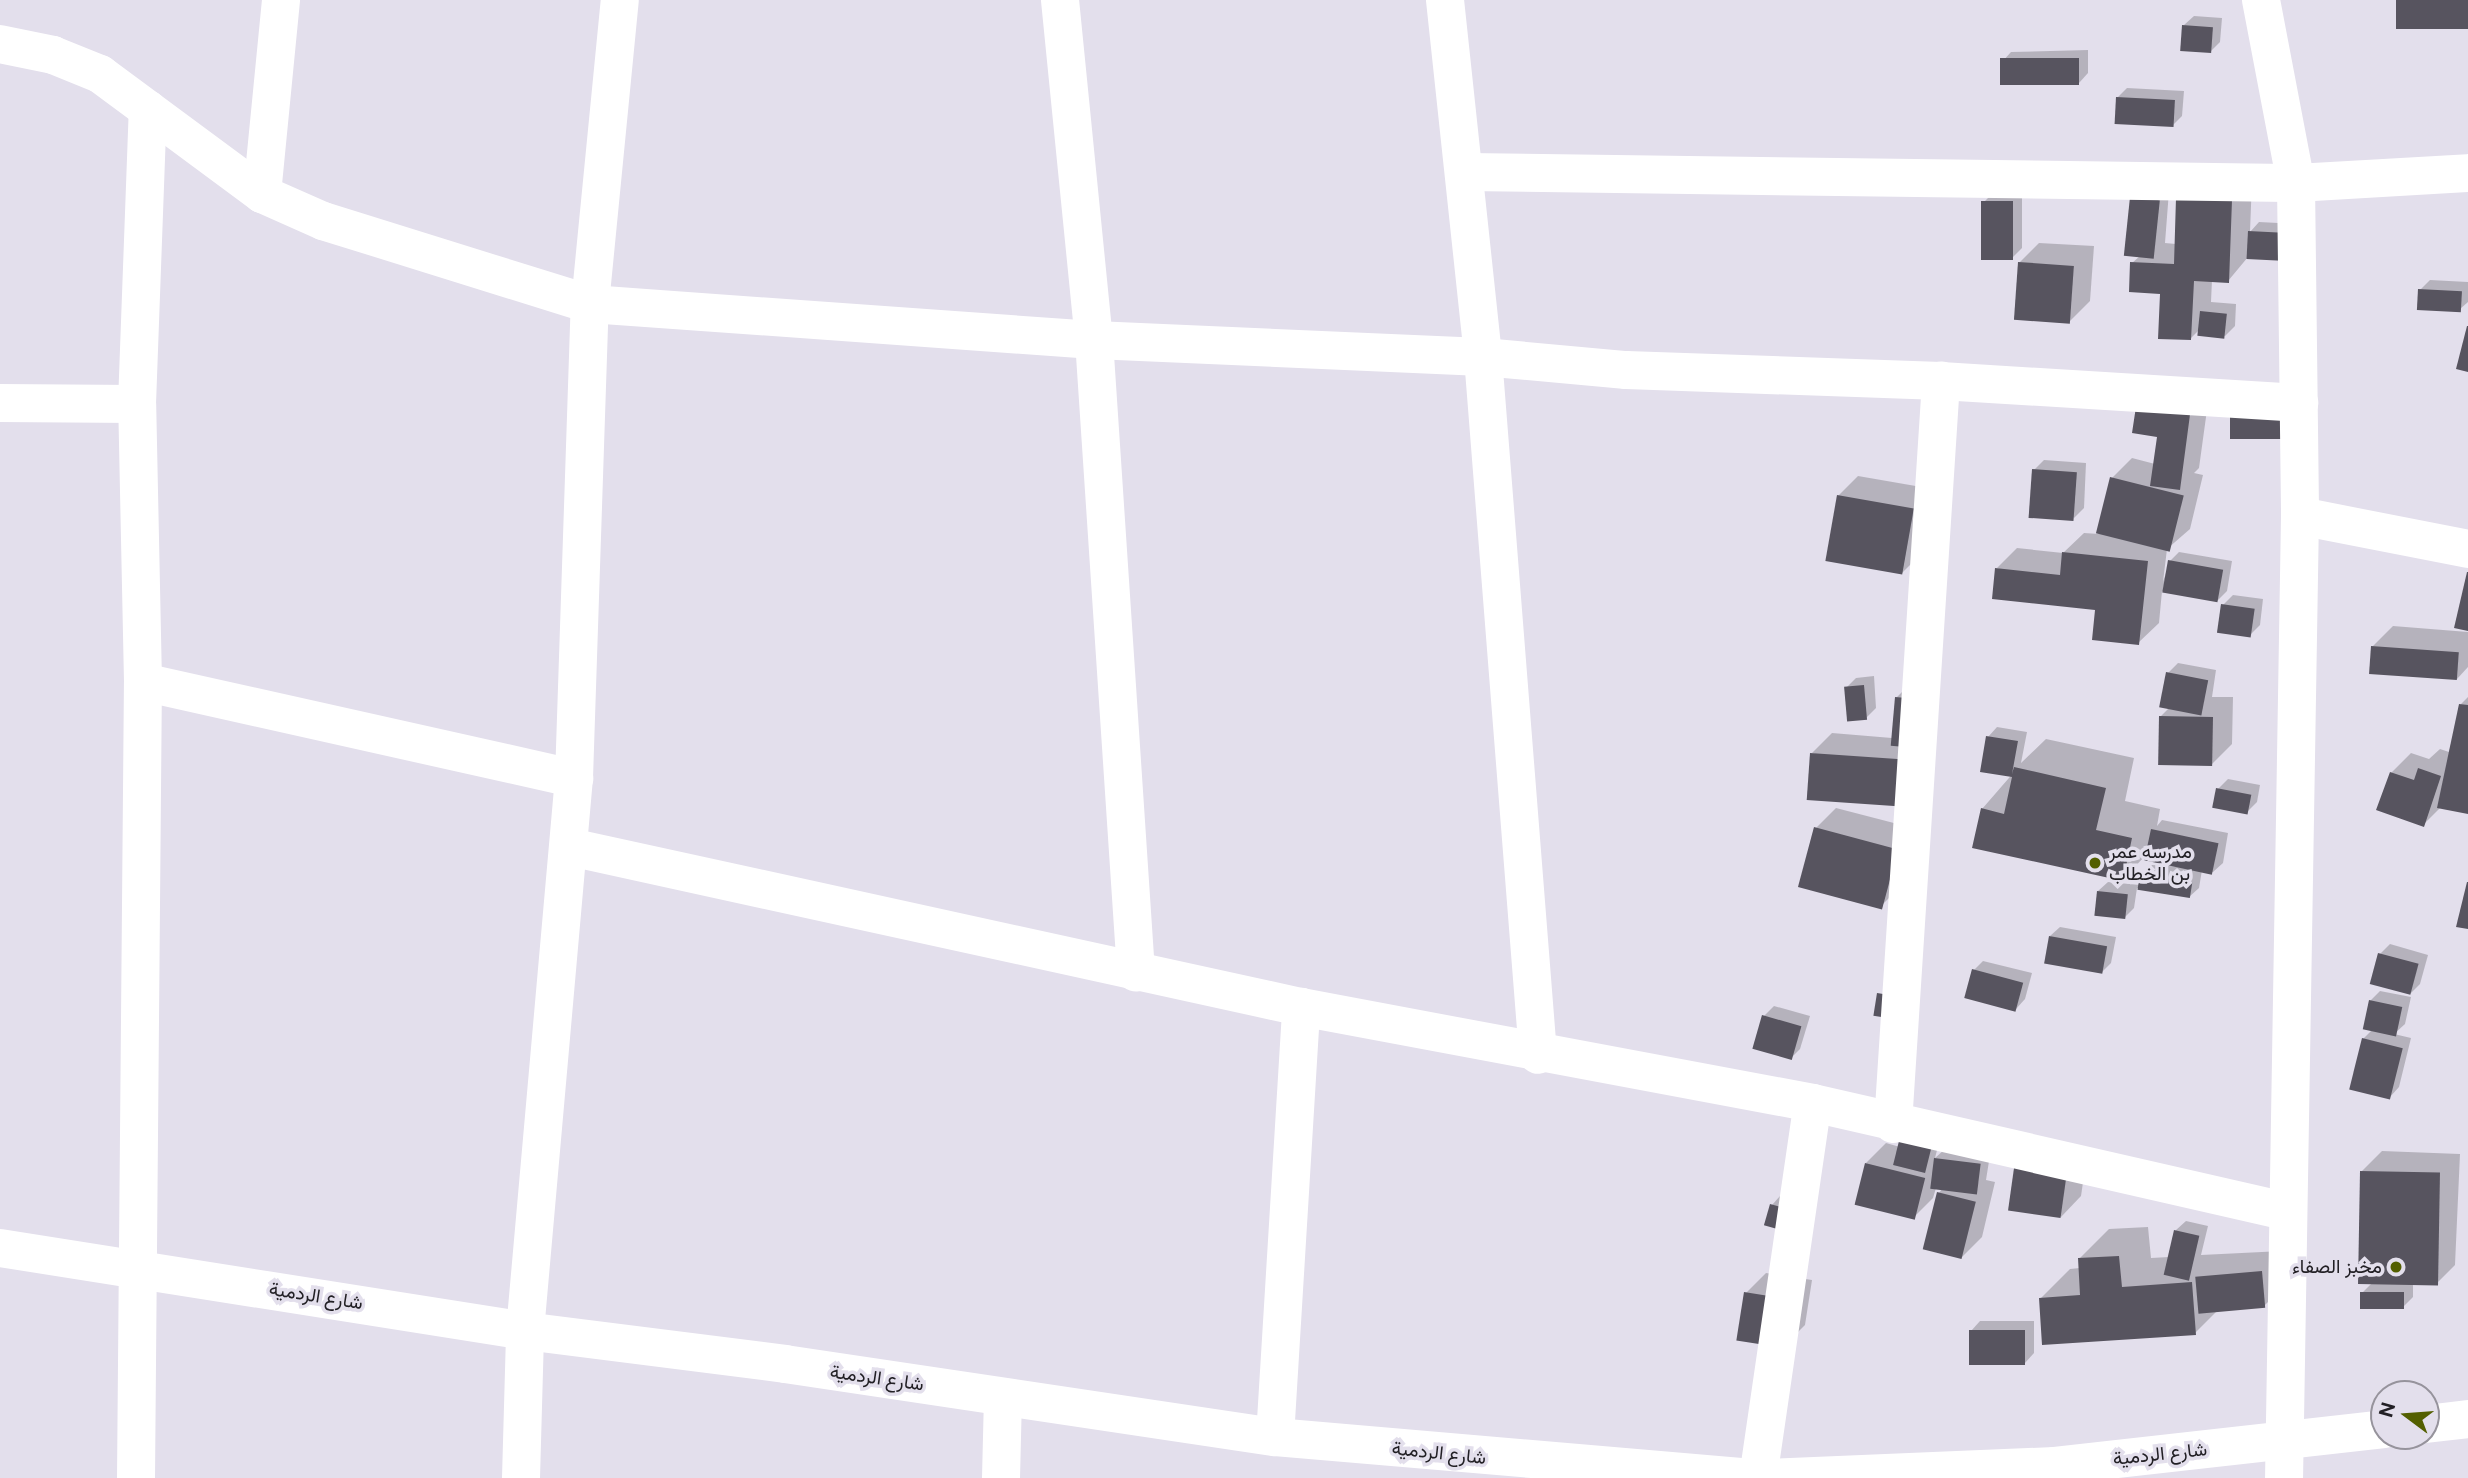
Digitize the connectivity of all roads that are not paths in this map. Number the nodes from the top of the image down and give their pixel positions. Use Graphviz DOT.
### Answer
graph roads {
  1 [pos="281,0"];
  2 [pos="620,0"];
  3 [pos="1060,0"];
  4 [pos="1446,0"];
  5 [pos="2261,0"];
  6 [pos="0,44"];
  7 [pos="148,108"];
  8 [pos="1466,172"];
  9 [pos="2468,173"];
  10 [pos="2296,183"];
  11 [pos="262,194"];
  12 [pos="590,304"];
  13 [pos="1094,340"];
  14 [pos="1483,357"];
  15 [pos="1941,382"];
  16 [pos="0,403"];
  17 [pos="2299,403"];
  18 [pos="138,404"];
  19 [pos="2300,516"];
  20 [pos="2468,548"];
  21 [pos="144,682"];
  22 [pos="574,778"];
  23 [pos="570,847"];
  24 [pos="1136,973"];
  25 [pos="1301,1007"];
  26 [pos="1538,1055"];
  27 [pos="1813,1103"];
  28 [pos="1894,1124"];
  29 [pos="2285,1211"];
  30 [pos="0,1248"];
  31 [pos="137,1268"];
  32 [pos="525,1331"];
  33 [pos="1003,1396"];
  34 [pos="2468,1419"];
  35 [pos="2440,1422"];
  36 [pos="2370,1431"];
  37 [pos="1275,1437"];
  38 [pos="2284,1440"];
  39 [pos="136,1478"];
  40 [pos="521,1478"];
  41 [pos="1001,1478"];
  42 [pos="1758,1478"];
  43 [pos="1768,1478"];
  44 [pos="2284,1478"];
  1 -- 11 [label="street"];
  2 -- 12 [label="street"];
  3 -- 13 [label="street"];
  4 -- 8 [label="street"];
  5 -- 10 [label="street"];
  6 -- 7 [label="street"];
  7 -- 11 [label="street"];
  7 -- 18 [label="street"];
  8 -- 10 [label="street"];
  8 -- 14 [label="street"];
  9 -- 10 [label="street"];
  10 -- 17 [label="street"];
  11 -- 12 [label="street"];
  12 -- 13 [label="street"];
  12 -- 22 [label="street"];
  13 -- 14 [label="street"];
  13 -- 24 [label="street"];
  14 -- 15 [label="street"];
  14 -- 26 [label="street"];
  15 -- 17 [label="street"];
  15 -- 28 [label="street"];
  16 -- 18 [label="street"];
  17 -- 19 [label="street"];
  18 -- 21 [label="street"];
  19 -- 20 [label="street"];
  19 -- 29 [label="street"];
  21 -- 22 [label="street"];
  21 -- 31 [label="street"];
  22 -- 23 [label="street"];
  23 -- 24 [label="street"];
  23 -- 32 [label="street"];
  24 -- 25 [label="street"];
  25 -- 26 [label="street"];
  25 -- 37 [label="street"];
  26 -- 27 [label="street"];
  27 -- 28 [label="street"];
  27 -- 42 [label="street"];
  28 -- 29 [label="street"];
  29 -- 38 [label="street"];
  30 -- 31 [label="street, شارع الردمية"];
  31 -- 32 [label="street, شارع الردمية"];
  31 -- 39 [label="street"];
  32 -- 33 [label="street, شارع الردمية"];
  32 -- 40 [label="street"];
  33 -- 37 [label="street, شارع الردمية"];
  33 -- 41 [label="street"];
  34 -- 35 [label="street"];
  36 -- 38 [label="street, شارع الردمية"];
  37 -- 42 [label="street, شارع الردمية"];
  38 -- 43 [label="street, شارع الردمية"];
  38 -- 44 [label="street"];
}
